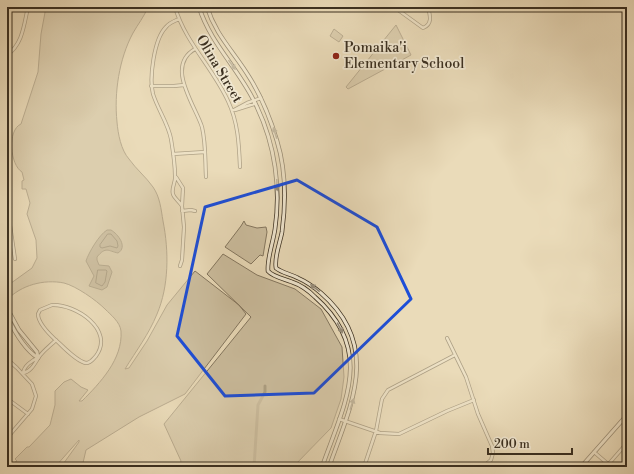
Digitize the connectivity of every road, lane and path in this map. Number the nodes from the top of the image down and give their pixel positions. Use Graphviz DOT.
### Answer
graph roads {
  1 [pos="28,7"];
  2 [pos="175,7"];
  3 [pos="199,7"];
  4 [pos="207,7"];
  5 [pos="394,7"];
  6 [pos="406,7"];
  7 [pos="428,7"];
  8 [pos="402,12"];
  9 [pos="179,19"];
  10 [pos="195,49"];
  11 [pos="7,55"];
  12 [pos="7,66"];
  13 [pos="7,80"];
  14 [pos="184,84"];
  15 [pos="151,86"];
  16 [pos="261,98"];
  17 [pos="254,101"];
  18 [pos="233,110"];
  19 [pos="205,152"];
  20 [pos="173,154"];
  21 [pos="240,167"];
  22 [pos="176,177"];
  23 [pos="206,177"];
  24 [pos="7,205"];
  25 [pos="182,206"];
  26 [pos="182,211"];
  27 [pos="195,211"];
  28 [pos="8,217"];
  29 [pos="15,259"];
  30 [pos="180,266"];
  31 [pos="7,308"];
  32 [pos="7,316"];
  33 [pos="447,338"];
  34 [pos="56,340"];
  35 [pos="455,355"];
  36 [pos="38,358"];
  37 [pos="7,359"];
  38 [pos="23,374"];
  39 [pos="9,400"];
  40 [pos="474,400"];
  41 [pos="28,414"];
  42 [pos="627,415"];
  43 [pos="339,419"];
  44 [pos="346,422"];
  45 [pos="376,431"];
  46 [pos="7,438"];
  47 [pos="627,443"];
  48 [pos="594,452"];
  49 [pos="607,466"];
  50 [pos="322,467"];
  51 [pos="329,467"];
  52 [pos="364,467"];
  53 [pos="483,467"];
  54 [pos="581,467"];
  1 -- 11 [label="street"];
  2 -- 9 [label="street, Olina Street"];
  3 -- 17 [label="main road, one-way"];
  4 -- 16 [label="main road"];
  5 -- 8 [label="street"];
  6 -- 8 [label="street"];
  7 -- 8 [label="street"];
  9 -- 10 [label="street, Olina Street"];
  9 -- 15 [label="street"];
  10 -- 14 [label="street"];
  10 -- 18 [label="street, Olina Street"];
  12 -- 13 [label="street"];
  14 -- 15 [label="street"];
  14 -- 19 [label="street"];
  15 -- 20 [label="street"];
  16 -- 17 [label="street"];
  44 -- 16 [label="main road, one-way"];
  17 -- 18 [label="street"];
  17 -- 43 [label="main road, one-way"];
  18 -- 21 [label="street, Olina Street"];
  19 -- 20 [label="street"];
  19 -- 23 [label="street"];
  20 -- 22 [label="street"];
  22 -- 25 [label="street"];
  22 -- 25 [label="street"];
  24 -- 28 [label="street"];
  25 -- 26 [label="street"];
  26 -- 27 [label="street"];
  26 -- 30 [label="street"];
  28 -- 29 [label="street"];
  31 -- 36 [label="main road"];
  32 -- 36 [label="main road"];
  33 -- 35 [label="street"];
  34 -- 34 [label="street"];
  34 -- 36 [label="street"];
  35 -- 40 [label="street"];
  35 -- 45 [label="street"];
  36 -- 38 [label="street"];
  37 -- 38 [label="street"];
  38 -- 41 [label="street"];
  39 -- 41 [label="street"];
  40 -- 45 [label="street"];
  40 -- 53 [label="street"];
  41 -- 46 [label="street"];
  42 -- 48 [label="main road"];
  43 -- 44 [label="street"];
  43 -- 50 [label="main road"];
  44 -- 45 [label="street"];
  44 -- 51 [label="main road"];
  45 -- 52 [label="street"];
  47 -- 49 [label="street"];
  48 -- 49 [label="street"];
  48 -- 54 [label="main road"];
}
